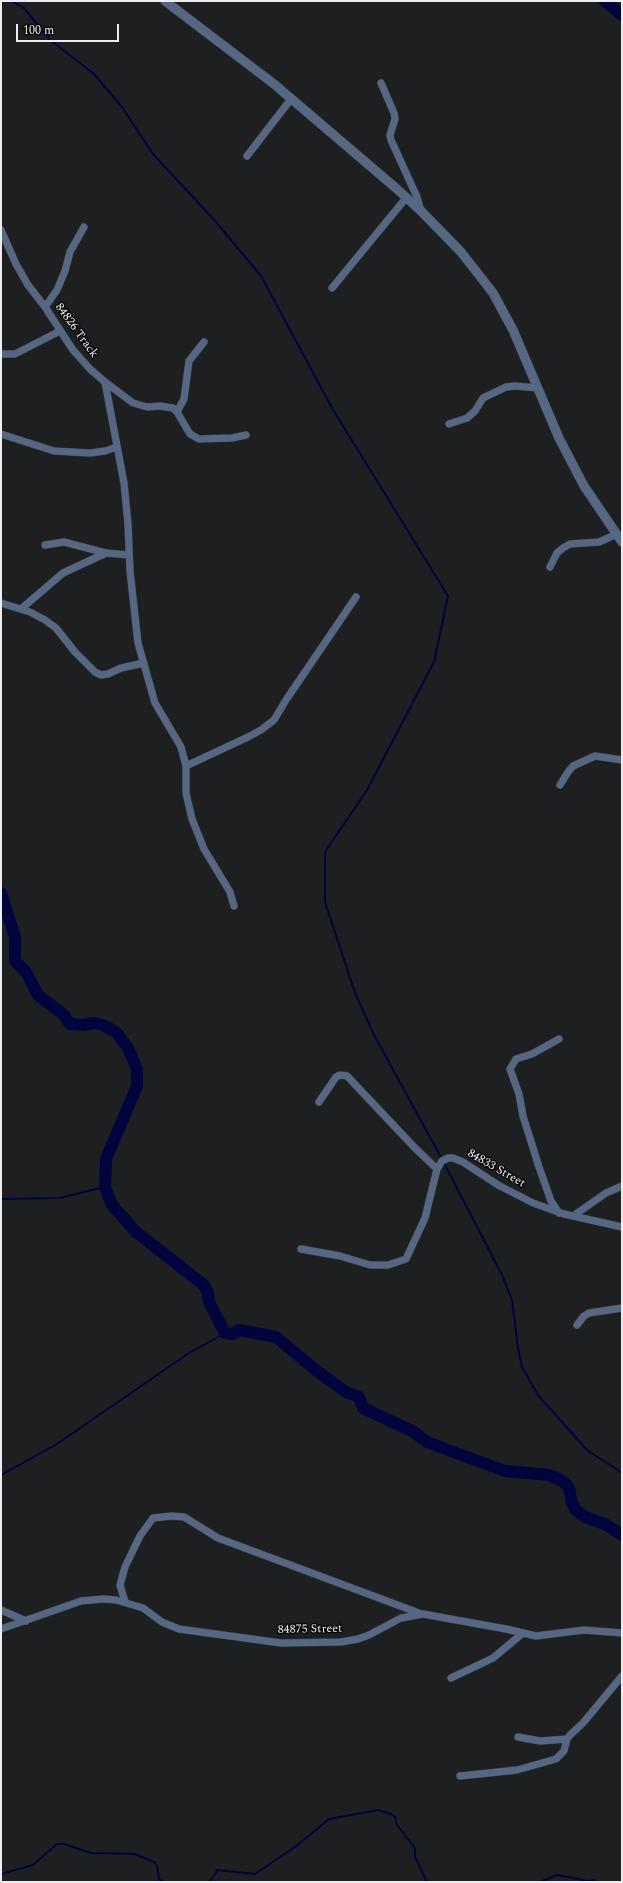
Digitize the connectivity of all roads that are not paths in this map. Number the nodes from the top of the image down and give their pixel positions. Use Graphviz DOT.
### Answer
graph roads {
  1 [pos="165,1"];
  2 [pos="380,84"];
  3 [pos="291,99"];
  4 [pos="247,156"];
  5 [pos="406,198"];
  6 [pos="421,211"];
  7 [pos="84,227"];
  8 [pos="1,230"];
  9 [pos="332,288"];
  10 [pos="45,307"];
  11 [pos="60,332"];
  12 [pos="204,342"];
  13 [pos="1,354"];
  14 [pos="105,382"];
  15 [pos="538,388"];
  16 [pos="177,412"];
  17 [pos="449,424"];
  18 [pos="1,434"];
  19 [pos="246,435"];
  20 [pos="117,447"];
  21 [pos="619,538"];
  22 [pos="45,545"];
  23 [pos="106,553"];
  24 [pos="129,555"];
  25 [pos="550,567"];
  26 [pos="356,597"];
  27 [pos="1,602"];
  28 [pos="21,609"];
  29 [pos="144,663"];
  30 [pos="622,760"];
  31 [pos="186,766"];
  32 [pos="560,785"];
  33 [pos="234,906"];
  34 [pos="559,1039"];
  35 [pos="319,1102"];
  36 [pos="437,1169"];
  37 [pos="622,1186"];
  38 [pos="559,1213"];
  39 [pos="573,1216"];
  40 [pos="622,1227"];
  41 [pos="300,1249"];
  42 [pos="622,1308"];
  43 [pos="577,1325"];
  44 [pos="124,1602"];
  45 [pos="1,1610"];
  46 [pos="423,1614"];
  47 [pos="26,1621"];
  48 [pos="1,1629"];
  49 [pos="523,1633"];
  50 [pos="622,1633"];
  51 [pos="622,1676"];
  52 [pos="451,1678"];
  53 [pos="518,1737"];
  54 [pos="567,1739"];
  55 [pos="460,1776"];
  1 -- 3 [label="street"];
  2 -- 6 [label="street"];
  3 -- 4 [label="street"];
  3 -- 5 [label="street"];
  5 -- 6 [label="street"];
  5 -- 9 [label="street"];
  6 -- 15 [label="street"];
  7 -- 10 [label="street"];
  8 -- 10 [label="street, 84826 Track"];
  10 -- 11 [label="street, 84826 Track"];
  11 -- 13 [label="street"];
  11 -- 14 [label="street, 84826 Track"];
  12 -- 16 [label="street"];
  14 -- 16 [label="street, 84826 Track"];
  14 -- 20 [label="street"];
  15 -- 17 [label="street"];
  15 -- 21 [label="street"];
  16 -- 19 [label="street"];
  18 -- 20 [label="street"];
  20 -- 24 [label="street"];
  21 -- 25 [label="street"];
  22 -- 23 [label="street"];
  23 -- 24 [label="street"];
  23 -- 28 [label="street"];
  24 -- 29 [label="street"];
  26 -- 31 [label="street"];
  27 -- 28 [label="street"];
  28 -- 29 [label="street"];
  29 -- 31 [label="street"];
  30 -- 32 [label="street"];
  31 -- 33 [label="street"];
  34 -- 38 [label="street"];
  35 -- 36 [label="street"];
  36 -- 38 [label="street, 84833 Street"];
  36 -- 41 [label="street"];
  37 -- 39 [label="street"];
  38 -- 39 [label="street, 84833 Street"];
  39 -- 40 [label="street, 84833 Street"];
  42 -- 43 [label="street"];
  44 -- 46 [label="street, 84875 Street"];
  44 -- 46 [label="street"];
  44 -- 47 [label="street, 84875 Street"];
  45 -- 47 [label="street"];
  46 -- 49 [label="street, 84875 Street"];
  47 -- 48 [label="street, 84875 Street"];
  49 -- 50 [label="street, 84875 Street"];
  49 -- 52 [label="street"];
  51 -- 54 [label="street"];
  53 -- 54 [label="street"];
  54 -- 55 [label="street"];
}
